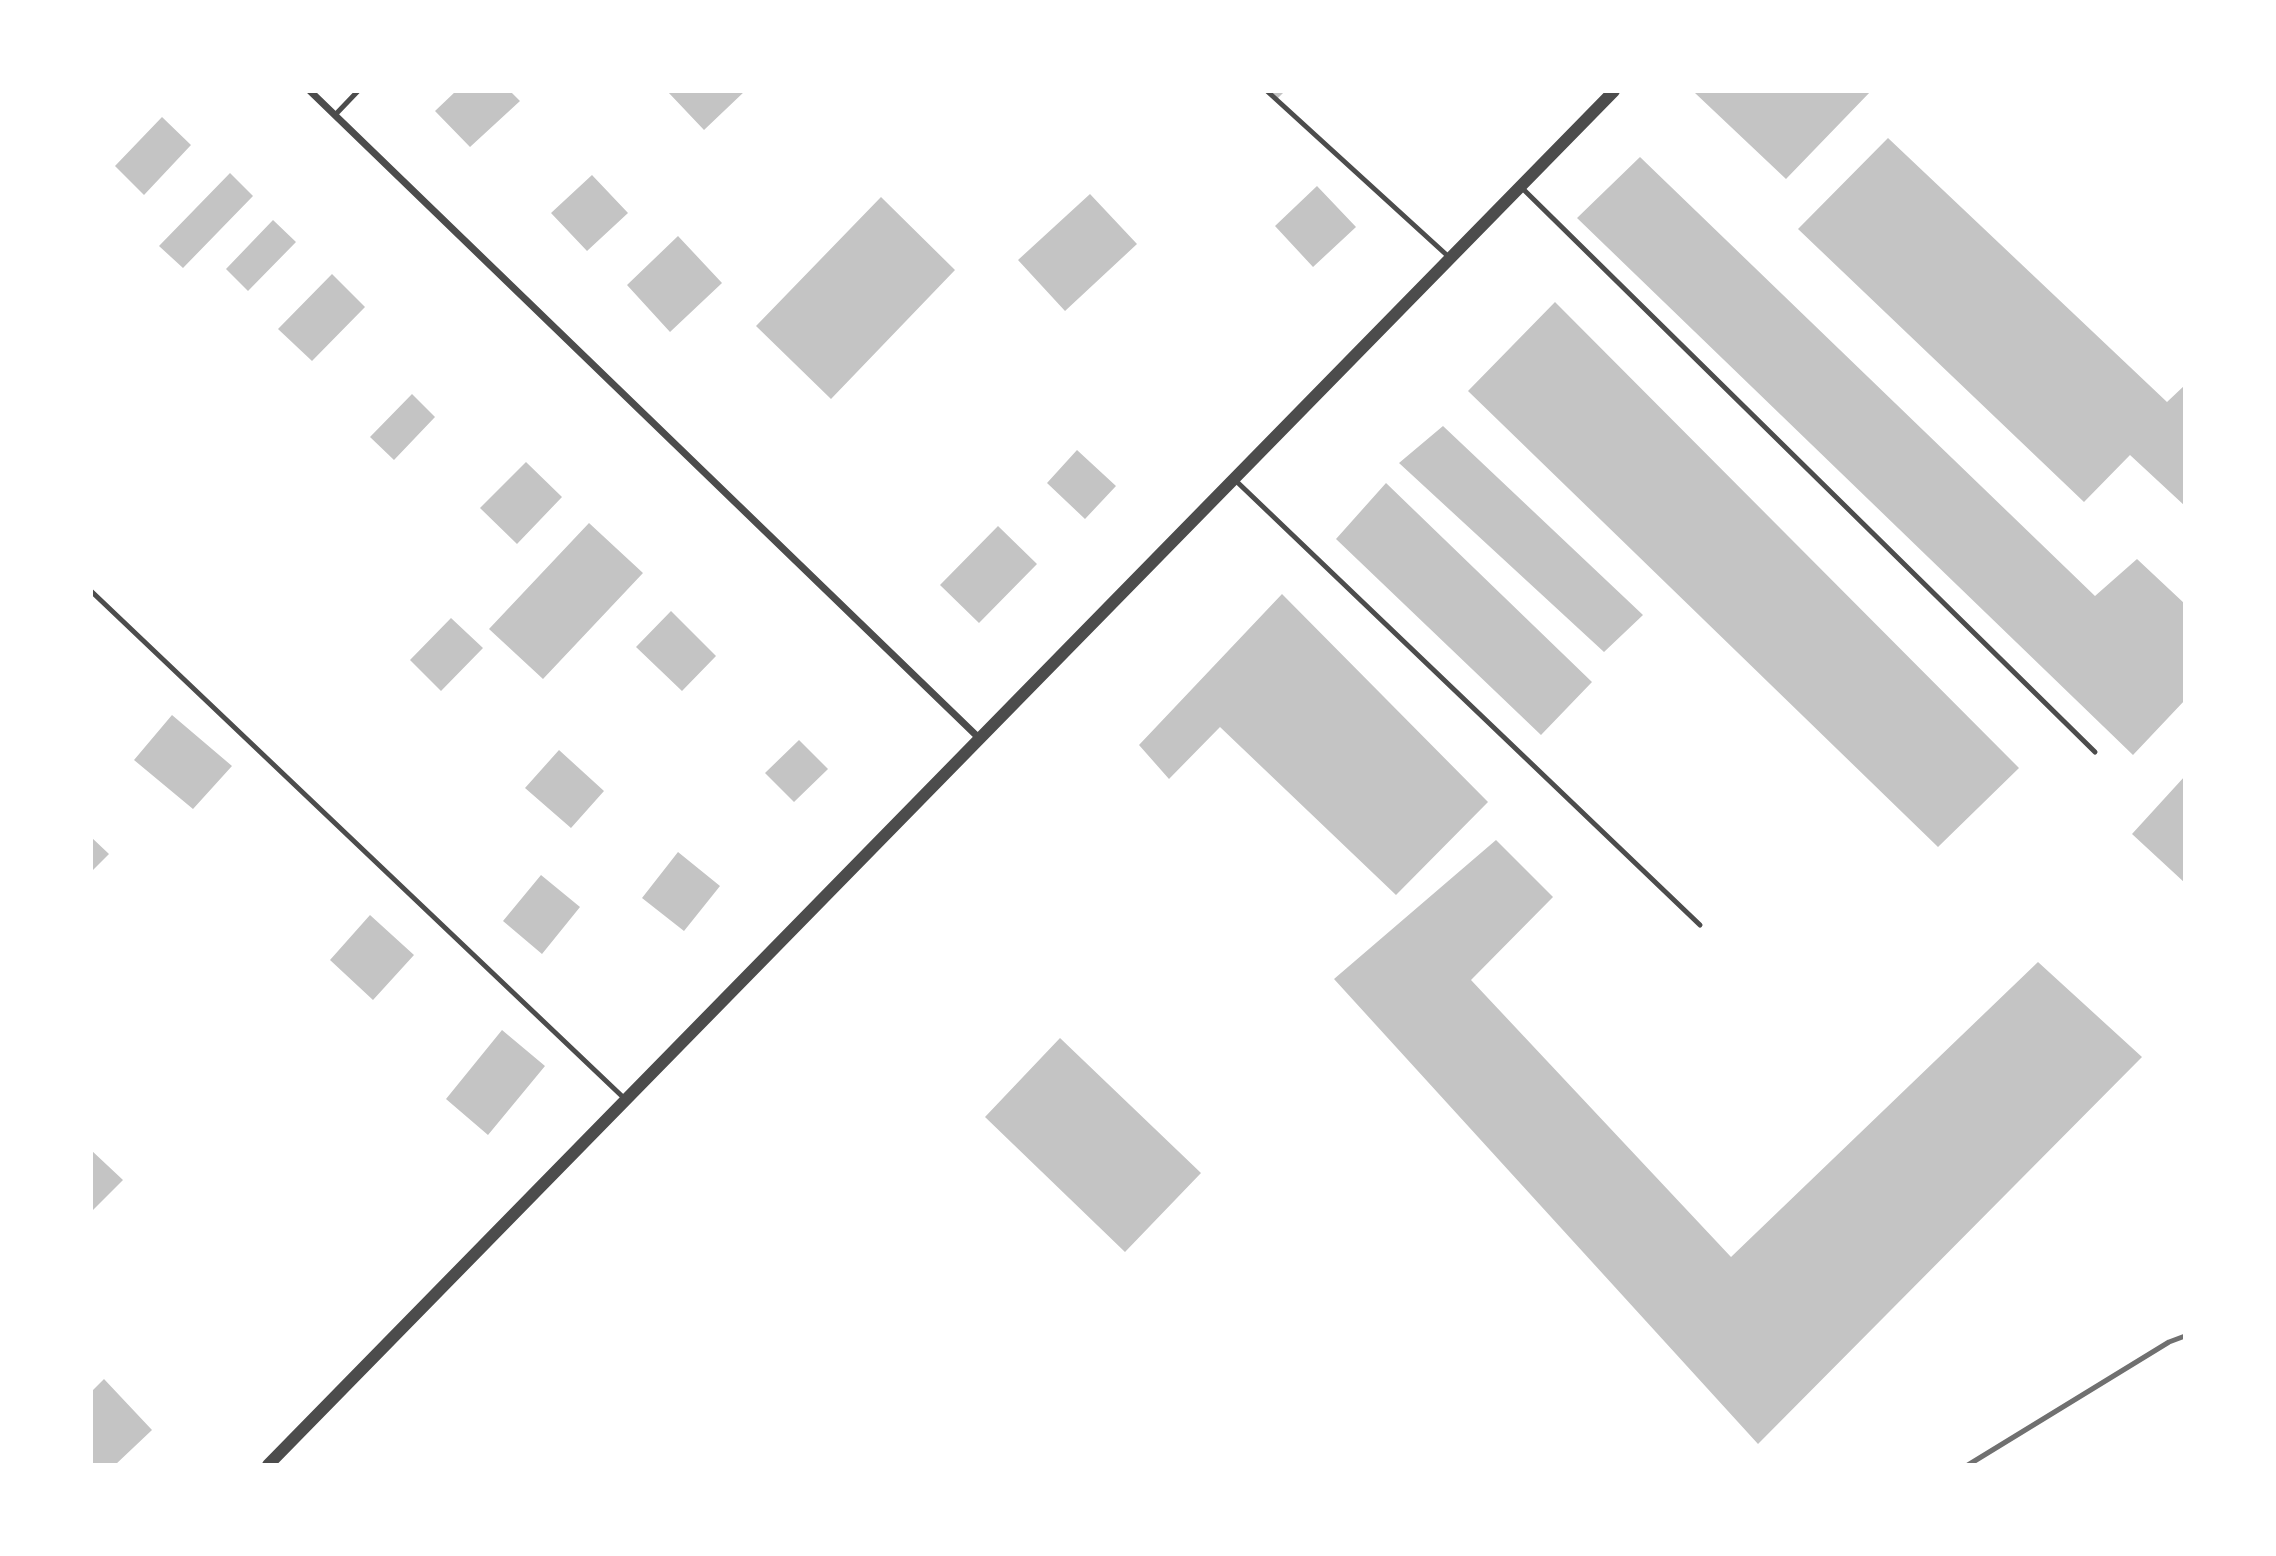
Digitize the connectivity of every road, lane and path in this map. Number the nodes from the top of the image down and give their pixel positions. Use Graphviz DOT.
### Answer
graph roads {
  1 [pos="310,91"];
  2 [pos="358,91"];
  3 [pos="1267,91"];
  4 [pos="1614,91"];
  5 [pos="335,115"];
  6 [pos="1521,187"];
  7 [pos="1450,258"];
  8 [pos="1234,479"];
  9 [pos="91,591"];
  10 [pos="980,739"];
  11 [pos="2095,752"];
  12 [pos="1700,926"];
  13 [pos="626,1100"];
  14 [pos="268,1465"];
  1 -- 5 [label="street"];
  2 -- 5 [label="lane"];
  3 -- 7 [label="lane"];
  4 -- 6 [label="street"];
  5 -- 10 [label="street"];
  6 -- 7 [label="street"];
  6 -- 11 [label="lane"];
  7 -- 8 [label="street"];
  8 -- 10 [label="street"];
  8 -- 12 [label="lane"];
  9 -- 13 [label="lane"];
  10 -- 13 [label="street"];
  13 -- 14 [label="street"];
}
